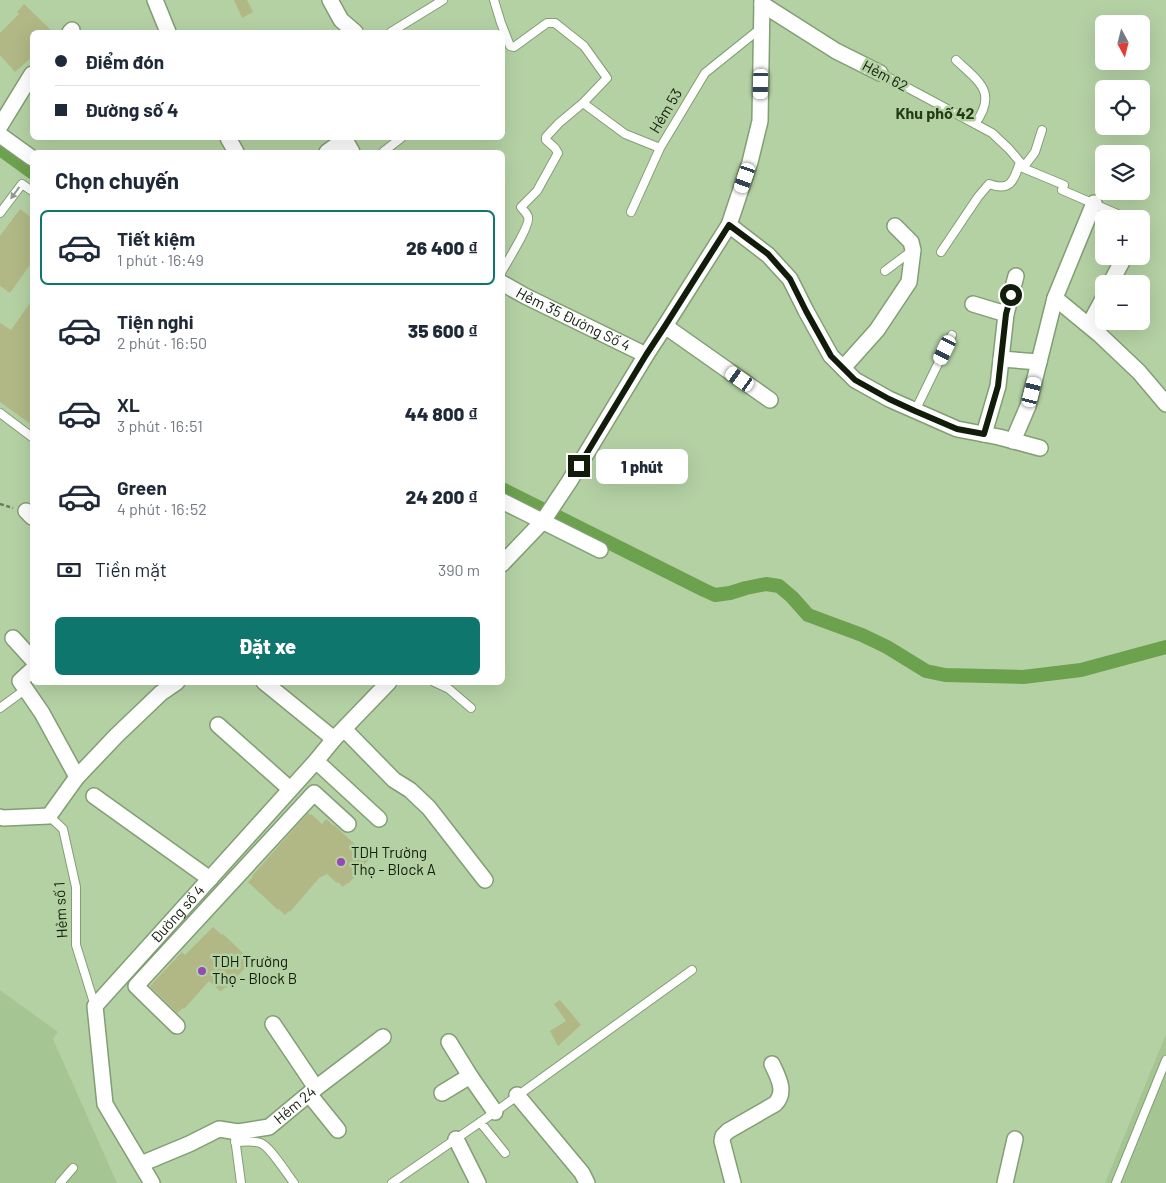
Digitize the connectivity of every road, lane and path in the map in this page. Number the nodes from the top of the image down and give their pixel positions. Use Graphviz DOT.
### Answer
graph roads {
  1 [pos="155,0"];
  2 [pos="330,0"];
  3 [pos="443,0"];
  4 [pos="494,0"];
  5 [pos="762,2"];
  6 [pos="761,28"];
  7 [pos="167,30"];
  8 [pos="353,30"];
  9 [pos="394,30"];
  10 [pos="503,30"];
  11 [pos="505,34"];
  12 [pos="956,60"];
  13 [pos="880,73"];
  14 [pos="30,77"];
  15 [pos="583,103"];
  16 [pos="975,124"];
  17 [pos="0,126"];
  18 [pos="1042,130"];
  19 [pos="0,134"];
  20 [pos="341,140"];
  21 [pos="398,140"];
  22 [pos="660,148"];
  23 [pos="329,150"];
  24 [pos="386,150"];
  25 [pos="30,156"];
  26 [pos="1021,165"];
  27 [pos="30,190"];
  28 [pos="1094,203"];
  29 [pos="1109,210"];
  30 [pos="631,212"];
  31 [pos="0,213"];
  32 [pos="729,225"];
  33 [pos="895,226"];
  34 [pos="913,250"];
  35 [pos="941,252"];
  36 [pos="505,266"];
  37 [pos="885,271"];
  38 [pos="1016,276"];
  39 [pos="505,285"];
  40 [pos="1055,298"];
  41 [pos="973,304"];
  42 [pos="1006,314"];
  43 [pos="1095,314"];
  44 [pos="1089,325"];
  45 [pos="665,326"];
  46 [pos="952,335"];
  47 [pos="646,355"];
  48 [pos="1001,359"];
  49 [pos="1040,362"];
  50 [pos="843,368"];
  51 [pos="770,400"];
  52 [pos="1166,404"];
  53 [pos="915,411"];
  54 [pos="0,413"];
  55 [pos="984,434"];
  56 [pos="30,436"];
  57 [pos="1013,441"];
  58 [pos="1040,448"];
  59 [pos="505,502"];
  60 [pos="543,521"];
  61 [pos="600,550"];
  62 [pos="505,561"];
  63 [pos="14,638"];
  64 [pos="30,657"];
  65 [pos="30,672"];
  66 [pos="173,685"];
  67 [pos="268,685"];
  68 [pos="386,685"];
  69 [pos="440,685"];
  70 [pos="26,689"];
  71 [pos="0,708"];
  72 [pos="470,708"];
  73 [pos="218,724"];
  74 [pos="339,734"];
  75 [pos="316,762"];
  76 [pos="77,778"];
  77 [pos="290,789"];
  78 [pos="94,796"];
  79 [pos="49,816"];
  80 [pos="0,817"];
  81 [pos="379,819"];
  82 [pos="348,824"];
  83 [pos="210,879"];
  84 [pos="485,880"];
  85 [pos="152,943"];
  86 [pos="167,952"];
  87 [pos="692,970"];
  88 [pos="95,1006"];
  89 [pos="273,1024"];
  90 [pos="177,1026"];
  91 [pos="383,1037"];
  92 [pos="449,1042"];
  93 [pos="1166,1060"];
  94 [pos="772,1064"];
  95 [pos="470,1076"];
  96 [pos="313,1091"];
  97 [pos="442,1093"];
  98 [pos="517,1095"];
  99 [pos="495,1112"];
  100 [pos="480,1122"];
  101 [pos="338,1130"];
  102 [pos="234,1136"];
  103 [pos="456,1139"];
  104 [pos="1016,1139"];
  105 [pos="505,1153"];
  106 [pos="141,1164"];
  107 [pos="73,1168"];
  108 [pos="60,1183"];
  109 [pos="152,1183"];
  110 [pos="241,1183"];
  111 [pos="294,1183"];
  112 [pos="392,1183"];
  113 [pos="478,1183"];
  114 [pos="587,1183"];
  115 [pos="733,1183"];
  116 [pos="1005,1183"];
  117 [pos="1116,1183"];
  1 -- 7 [label="street"];
  2 -- 8 [label="street"];
  3 -- 9 [label="lane"];
  4 -- 10 [label="lane"];
  5 -- 6 [label="street"];
  5 -- 13 [label="street, Hẻm 62"];
  6 -- 22 [label="lane, Hẻm 53"];
  6 -- 32 [label="street"];
  11 -- 15 [label="lane"];
  12 -- 16 [label="lane"];
  13 -- 16 [label="lane, Hẻm 62"];
  14 -- 17 [label="street"];
  15 -- 22 [label="lane, Hẻm 53"];
  15 -- 36 [label="lane"];
  16 -- 26 [label="lane, Hẻm 62"];
  18 -- 26 [label="lane"];
  19 -- 25 [label="street"];
  20 -- 23 [label="street"];
  21 -- 24 [label="lane"];
  22 -- 30 [label="lane"];
  26 -- 28 [label="lane, Hẻm 62"];
  26 -- 35 [label="lane"];
  27 -- 31 [label="lane, one-way"];
  28 -- 29 [label="lane, Hẻm 62"];
  28 -- 40 [label="street"];
  32 -- 45 [label="street"];
  32 -- 50 [label="street"];
  33 -- 34 [label="street"];
  34 -- 37 [label="lane"];
  34 -- 50 [label="street"];
  38 -- 42 [label="street"];
  39 -- 47 [label="street, Hẻm 35 Đường Số 4"];
  40 -- 44 [label="street"];
  40 -- 49 [label="street"];
  41 -- 42 [label="street"];
  42 -- 48 [label="street"];
  43 -- 44 [label="street"];
  44 -- 52 [label="street"];
  45 -- 47 [label="street"];
  45 -- 51 [label="street"];
  46 -- 53 [label="lane"];
  47 -- 60 [label="street"];
  48 -- 49 [label="street"];
  48 -- 55 [label="street"];
  49 -- 57 [label="street"];
  50 -- 53 [label="street"];
  53 -- 55 [label="street"];
  54 -- 56 [label="lane"];
  55 -- 57 [label="street"];
  57 -- 58 [label="street"];
  59 -- 60 [label="street"];
  60 -- 61 [label="street"];
  60 -- 62 [label="street"];
  63 -- 64 [label="street"];
  65 -- 70 [label="street"];
  66 -- 76 [label="street"];
  67 -- 74 [label="street"];
  68 -- 74 [label="street, Đường số 4"];
  69 -- 72 [label="lane"];
  70 -- 71 [label="lane"];
  70 -- 76 [label="street"];
  73 -- 77 [label="street"];
  74 -- 75 [label="street, Đường số 4"];
  74 -- 84 [label="street"];
  75 -- 77 [label="street, Đường số 4"];
  75 -- 81 [label="street"];
  76 -- 79 [label="street"];
  77 -- 83 [label="street, Đường số 4"];
  78 -- 83 [label="street"];
  79 -- 80 [label="street"];
  79 -- 88 [label="lane, Hẻm số 1"];
  82 -- 86 [label="street"];
  83 -- 85 [label="street, Đường số 4"];
  85 -- 86 [label="street"];
  85 -- 88 [label="street, Đường số 4"];
  86 -- 90 [label="street"];
  87 -- 98 [label="lane"];
  88 -- 106 [label="street"];
  89 -- 96 [label="street"];
  91 -- 96 [label="street, Hẻm 24"];
  92 -- 95 [label="street"];
  93 -- 117 [label="lane"];
  94 -- 115 [label="street"];
  95 -- 97 [label="street"];
  95 -- 99 [label="street"];
  96 -- 101 [label="street"];
  96 -- 102 [label="street, Hẻm 24"];
  98 -- 99 [label="lane"];
  98 -- 114 [label="street"];
  99 -- 100 [label="lane"];
  100 -- 103 [label="lane"];
  100 -- 105 [label="lane"];
  102 -- 106 [label="street, Hẻm 24"];
  102 -- 110 [label="lane"];
  102 -- 111 [label="lane"];
  103 -- 112 [label="lane"];
  103 -- 113 [label="street"];
  104 -- 116 [label="street"];
  106 -- 109 [label="street"];
  107 -- 108 [label="lane"];
}
